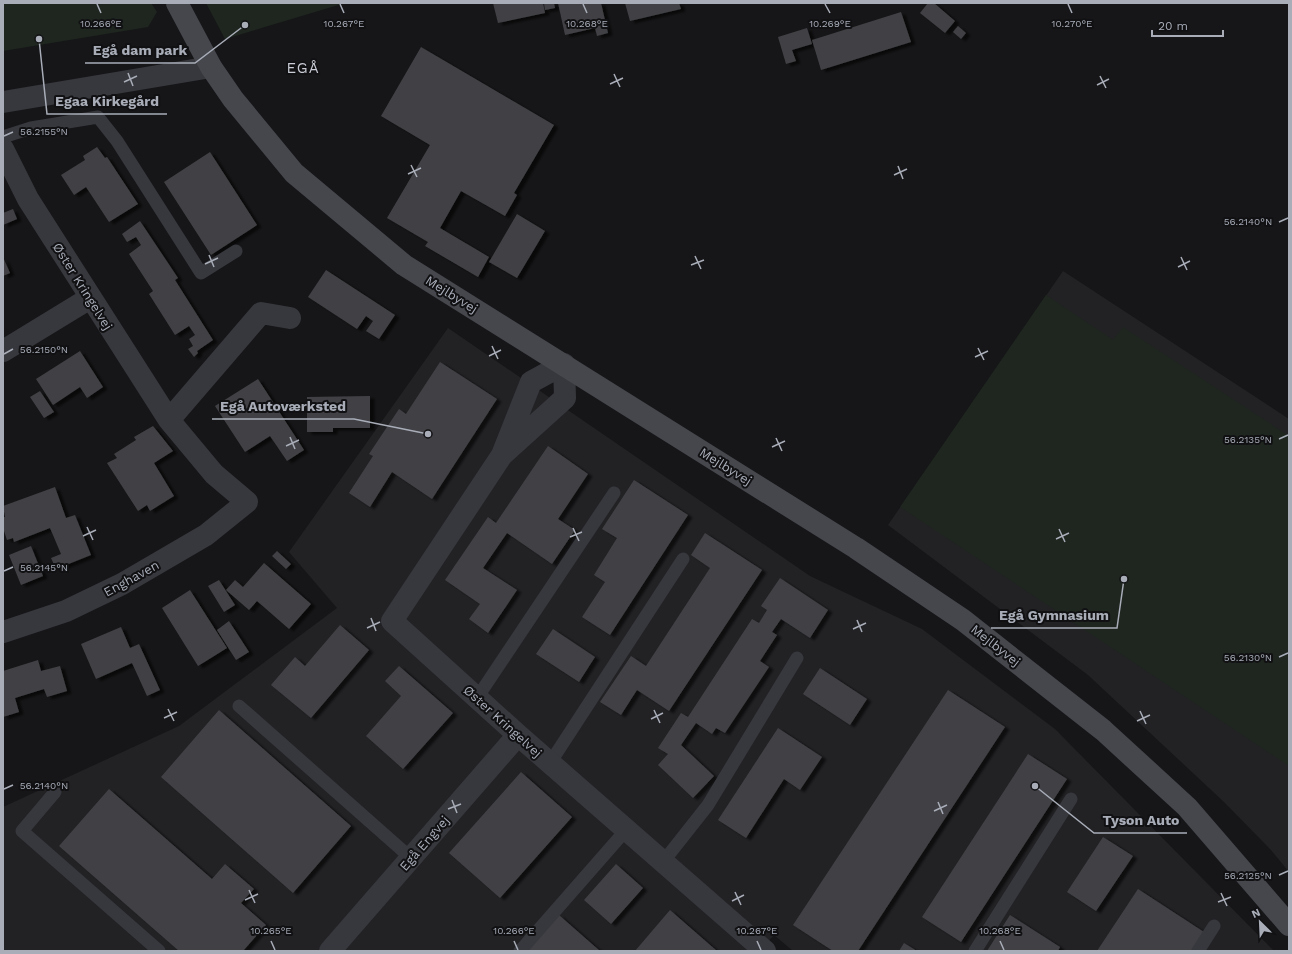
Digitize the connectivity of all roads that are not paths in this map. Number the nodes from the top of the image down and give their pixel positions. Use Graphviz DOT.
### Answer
graph roads {
  1 [pos="177,3"];
  2 [pos="211,67"];
  3 [pos="3,102"];
  4 [pos="3,136"];
  5 [pos="3,149"];
  6 [pos="236,251"];
  7 [pos="90,298"];
  8 [pos="290,318"];
  9 [pos="3,351"];
  10 [pos="564,364"];
  11 [pos="169,420"];
  12 [pos="502,455"];
  13 [pos="614,493"];
  14 [pos="247,502"];
  15 [pos="683,559"];
  16 [pos="3,632"];
  17 [pos="797,658"];
  18 [pos="477,698"];
  19 [pos="239,706"];
  20 [pos="518,735"];
  21 [pos="550,763"];
  22 [pos="56,792"];
  23 [pos="1071,799"];
  24 [pos="626,830"];
  25 [pos="411,858"];
  26 [pos="663,862"];
  27 [pos="1289,925"];
  28 [pos="1214,926"];
  29 [pos="159,951"];
  30 [pos="330,951"];
  31 [pos="520,951"];
  32 [pos="765,951"];
  33 [pos="976,951"];
  34 [pos="1198,951"];
  1 -- 2 [label="street, Mejlbyvej"];
  2 -- 3 [label="street"];
  2 -- 10 [label="street, Mejlbyvej"];
  4 -- 6 [label="lane"];
  5 -- 7 [label="street, Øster Kringelvej"];
  7 -- 9 [label="street"];
  7 -- 11 [label="street, Øster Kringelvej"];
  8 -- 11 [label="street"];
  10 -- 12 [label="street, Øster Kringelvej"];
  10 -- 12 [label="street, Øster Kringelvej"];
  10 -- 27 [label="street, Mejlbyvej"];
  11 -- 14 [label="street, Øster Kringelvej"];
  12 -- 18 [label="street, Øster Kringelvej"];
  13 -- 18 [label="lane"];
  14 -- 16 [label="street, Enghaven"];
  15 -- 21 [label="lane"];
  17 -- 26 [label="lane"];
  18 -- 20 [label="street, Øster Kringelvej"];
  19 -- 25 [label="lane"];
  20 -- 21 [label="street, Øster Kringelvej"];
  20 -- 25 [label="street, Egå Engvej"];
  21 -- 24 [label="street, Øster Kringelvej"];
  22 -- 29 [label="lane"];
  23 -- 33 [label="lane"];
  24 -- 26 [label="street, Øster Kringelvej"];
  24 -- 31 [label="lane"];
  25 -- 30 [label="street, Egå Engvej"];
  26 -- 32 [label="street, Øster Kringelvej"];
  28 -- 34 [label="lane"];
}
